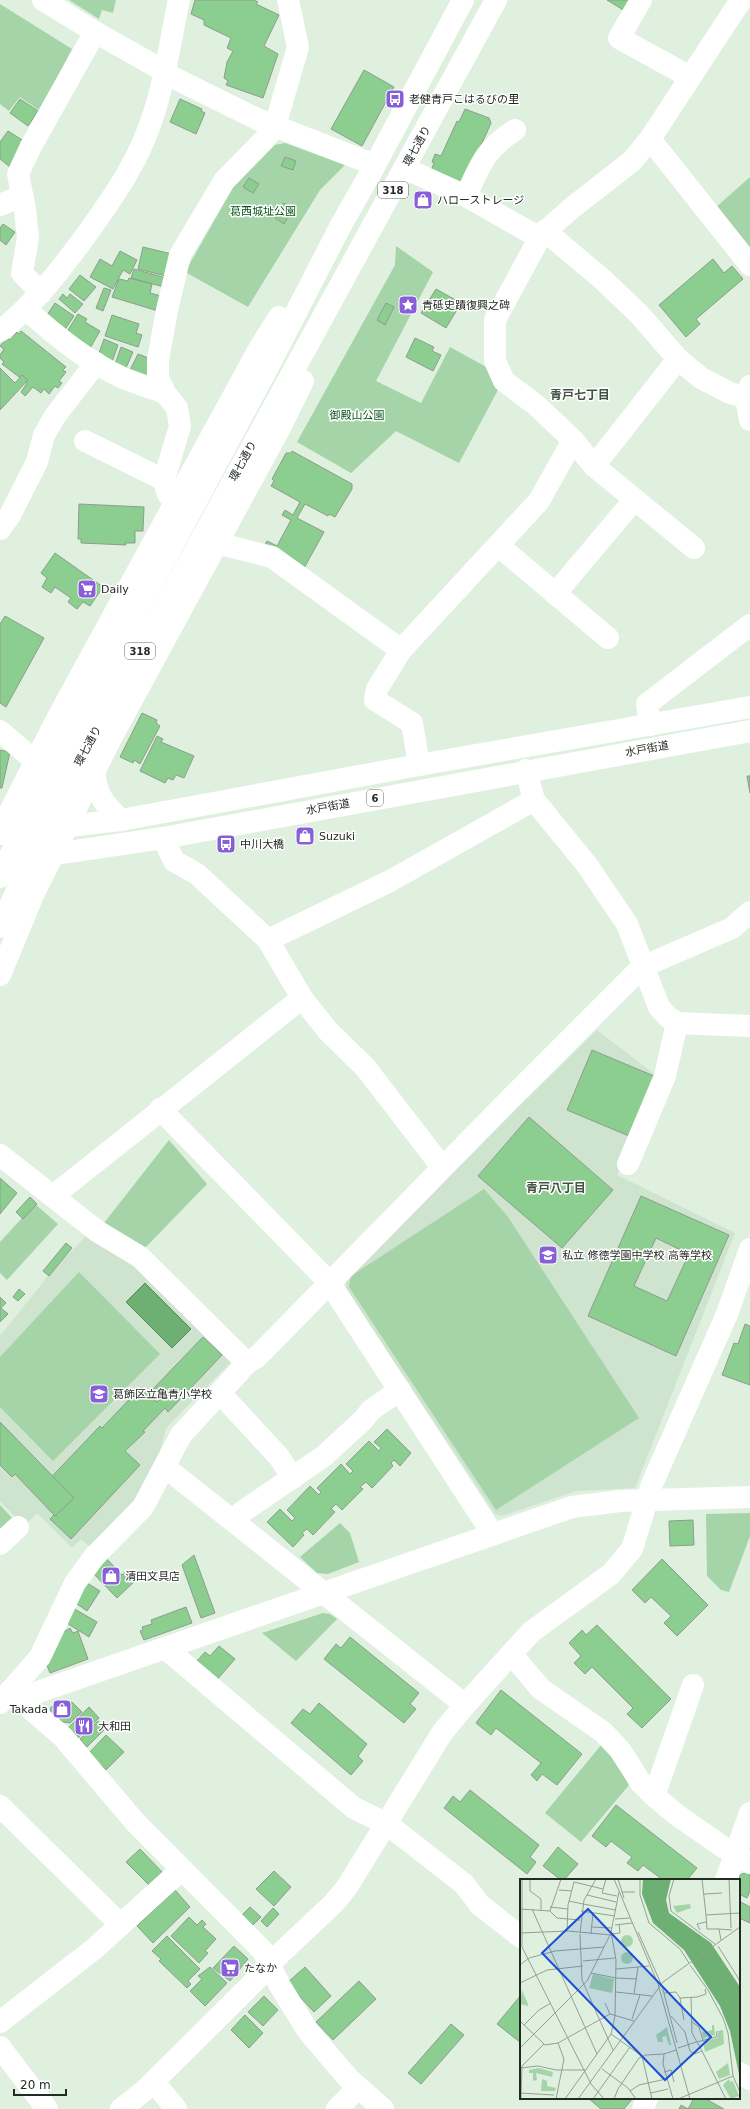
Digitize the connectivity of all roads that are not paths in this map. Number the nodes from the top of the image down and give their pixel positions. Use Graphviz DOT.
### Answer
graph roads {
  1 [pos="43,0"];
  2 [pos="179,0"];
  3 [pos="288,0"];
  4 [pos="463,0"];
  5 [pos="496,0"];
  6 [pos="641,0"];
  7 [pos="743,8"];
  8 [pos="95,32"];
  9 [pos="164,72"];
  10 [pos="690,78"];
  11 [pos="275,126"];
  12 [pos="515,130"];
  13 [pos="650,139"];
  14 [pos="375,166"];
  15 [pos="404,168"];
  16 [pos="466,196"];
  17 [pos="7,205"];
  18 [pos="340,227"];
  19 [pos="543,233"];
  20 [pos="370,234"];
  21 [pos="750,265"];
  22 [pos="41,293"];
  23 [pos="26,309"];
  24 [pos="0,331"];
  25 [pos="678,359"];
  26 [pos="96,364"];
  27 [pos="165,393"];
  28 [pos="749,394"];
  29 [pos="750,420"];
  30 [pos="573,440"];
  31 [pos="85,441"];
  32 [pos="594,466"];
  33 [pos="164,480"];
  34 [pos="634,500"];
  35 [pos="174,503"];
  36 [pos="0,529"];
  37 [pos="216,543"];
  38 [pos="499,546"];
  39 [pos="694,548"];
  40 [pos="556,594"];
  41 [pos="750,625"];
  42 [pos="608,638"];
  43 [pos="401,650"];
  44 [pos="750,707"];
  45 [pos="58,717"];
  46 [pos="650,724"];
  47 [pos="0,731"];
  48 [pos="750,731"];
  49 [pos="109,742"];
  50 [pos="35,761"];
  51 [pos="419,765"];
  52 [pos="526,770"];
  53 [pos="94,772"];
  54 [pos="534,800"];
  55 [pos="121,820"];
  56 [pos="67,826"];
  57 [pos="0,832"];
  58 [pos="163,838"];
  59 [pos="54,854"];
  60 [pos="0,862"];
  61 [pos="0,877"];
  62 [pos="750,912"];
  63 [pos="0,927"];
  64 [pos="0,938"];
  65 [pos="268,940"];
  66 [pos="642,968"];
  67 [pos="1,972"];
  68 [pos="302,998"];
  69 [pos="677,1022"];
  70 [pos="750,1026"];
  71 [pos="160,1109"];
  72 [pos="0,1155"];
  73 [pos="628,1164"];
  74 [pos="442,1167"];
  75 [pos="53,1196"];
  76 [pos="750,1250"];
  77 [pos="329,1282"];
  78 [pos="247,1363"];
  79 [pos="400,1390"];
  80 [pos="220,1393"];
  81 [pos="165,1466"];
  82 [pos="293,1478"];
  83 [pos="750,1497"];
  84 [pos="647,1500"];
  85 [pos="234,1521"];
  86 [pos="18,1527"];
  87 [pos="492,1533"];
  88 [pos="0,1544"];
  89 [pos="323,1594"];
  90 [pos="165,1648"];
  91 [pos="512,1655"];
  92 [pos="693,1685"];
  93 [pos="9,1698"];
  94 [pos="465,1705"];
  95 [pos="654,1796"];
  96 [pos="0,1806"];
  97 [pos="750,1813"];
  98 [pos="387,1824"];
  99 [pos="742,1859"];
  100 [pos="181,1870"];
  101 [pos="727,1879"];
  102 [pos="121,1925"];
  103 [pos="520,1936"];
  104 [pos="269,1966"];
  105 [pos="0,2022"];
  106 [pos="1,2051"];
  107 [pos="740,2074"];
  108 [pos="750,2080"];
  109 [pos="154,2082"];
  110 [pos="358,2088"];
  111 [pos="647,2099"];
  112 [pos="47,2109"];
  113 [pos="121,2109"];
  114 [pos="176,2109"];
  115 [pos="337,2109"];
  116 [pos="383,2109"];
  117 [pos="643,2109"];
  1 -- 8 [label="main road"];
  2 -- 9 [label="main road"];
  3 -- 11 [label="main road"];
  4 -- 14 [label="main road, 環七通り / 318"];
  5 -- 15 [label="main road, 環七通り / 318"];
  6 -- 10 [label="main road"];
  7 -- 10 [label="main road"];
  8 -- 9 [label="main road"];
  8 -- 17 [label="main road"];
  9 -- 11 [label="main road"];
  9 -- 22 [label="main road"];
  10 -- 13 [label="main road"];
  11 -- 14 [label="main road"];
  11 -- 27 [label="main road"];
  12 -- 16 [label="main road"];
  13 -- 19 [label="main road"];
  13 -- 21 [label="main road"];
  14 -- 18 [label="main road, 環七通り / 318"];
  15 -- 16 [label="main road"];
  15 -- 20 [label="main road, 環七通り / 318"];
  16 -- 19 [label="main road"];
  17 -- 22 [label="main road"];
  18 -- 35 [label="main road"];
  18 -- 61 [label="main road, 環七通り / 318"];
  19 -- 25 [label="main road"];
  19 -- 30 [label="main road"];
  20 -- 37 [label="main road"];
  20 -- 63 [label="main road, 環七通り / 318"];
  22 -- 23 [label="main road"];
  23 -- 24 [label="main road"];
  23 -- 26 [label="main road"];
  25 -- 28 [label="main road"];
  25 -- 32 [label="main road"];
  26 -- 27 [label="main road"];
  26 -- 36 [label="main road"];
  27 -- 33 [label="main road"];
  28 -- 29 [label="main road"];
  30 -- 32 [label="main road"];
  30 -- 38 [label="main road"];
  31 -- 33 [label="main road"];
  32 -- 34 [label="main road"];
  33 -- 35 [label="main road"];
  34 -- 39 [label="main road"];
  34 -- 40 [label="main road"];
  35 -- 45 [label="main road"];
  37 -- 43 [label="main road"];
  37 -- 49 [label="main road"];
  38 -- 40 [label="main road"];
  38 -- 43 [label="main road"];
  40 -- 42 [label="main road"];
  41 -- 46 [label="main road"];
  43 -- 51 [label="main road"];
  44 -- 46 [label="main road, 6"];
  45 -- 49 [label="main road"];
  45 -- 50 [label="main road"];
  46 -- 51 [label="main road, 6"];
  47 -- 50 [label="main road"];
  48 -- 52 [label="main road, 水戸街道 / 6"];
  49 -- 53 [label="main road"];
  50 -- 57 [label="main road"];
  51 -- 55 [label="main road, 6"];
  52 -- 54 [label="main road"];
  52 -- 58 [label="main road, 水戸街道 / 6"];
  53 -- 55 [label="main road"];
  53 -- 56 [label="main road"];
  54 -- 65 [label="main road"];
  54 -- 66 [label="main road"];
  55 -- 56 [label="main road, 6"];
  56 -- 57 [label="main road, 6"];
  56 -- 59 [label="main road"];
  58 -- 59 [label="main road, 水戸街道 / 6"];
  58 -- 65 [label="main road"];
  59 -- 60 [label="main road, 水戸街道 / 6"];
  59 -- 67 [label="main road"];
  62 -- 66 [label="main road"];
  64 -- 67 [label="main road"];
  65 -- 68 [label="main road"];
  66 -- 69 [label="main road"];
  66 -- 74 [label="main road"];
  68 -- 71 [label="main road"];
  68 -- 74 [label="main road"];
  69 -- 70 [label="main road"];
  69 -- 73 [label="main road"];
  71 -- 75 [label="main road"];
  71 -- 77 [label="main road"];
  72 -- 75 [label="main road"];
  74 -- 77 [label="main road"];
  75 -- 78 [label="main road"];
  76 -- 84 [label="main road"];
  77 -- 78 [label="main road"];
  77 -- 79 [label="main road"];
  78 -- 80 [label="main road"];
  79 -- 82 [label="main road"];
  79 -- 87 [label="main road"];
  80 -- 81 [label="main road"];
  80 -- 82 [label="main road"];
  81 -- 85 [label="main road"];
  81 -- 93 [label="main road"];
  82 -- 85 [label="main road"];
  83 -- 84 [label="main road"];
  84 -- 87 [label="main road"];
  84 -- 91 [label="main road"];
  85 -- 89 [label="main road"];
  86 -- 88 [label="main road"];
  87 -- 89 [label="main road"];
  89 -- 90 [label="main road"];
  89 -- 94 [label="main road"];
  90 -- 93 [label="main road"];
  90 -- 98 [label="main road"];
  91 -- 94 [label="main road"];
  91 -- 95 [label="main road"];
  92 -- 95 [label="main road"];
  93 -- 100 [label="main road"];
  94 -- 98 [label="main road"];
  95 -- 99 [label="main road"];
  96 -- 102 [label="main road"];
  97 -- 99 [label="main road"];
  98 -- 103 [label="main road"];
  98 -- 104 [label="main road"];
  99 -- 101 [label="main road"];
  100 -- 102 [label="main road"];
  100 -- 104 [label="main road"];
  102 -- 105 [label="main road"];
  104 -- 109 [label="main road"];
  104 -- 110 [label="main road"];
  106 -- 112 [label="main road"];
  107 -- 108 [label="main road"];
  109 -- 113 [label="main road"];
  109 -- 114 [label="main road"];
  110 -- 115 [label="main road"];
  110 -- 116 [label="main road"];
  111 -- 117 [label="main road"];
}
